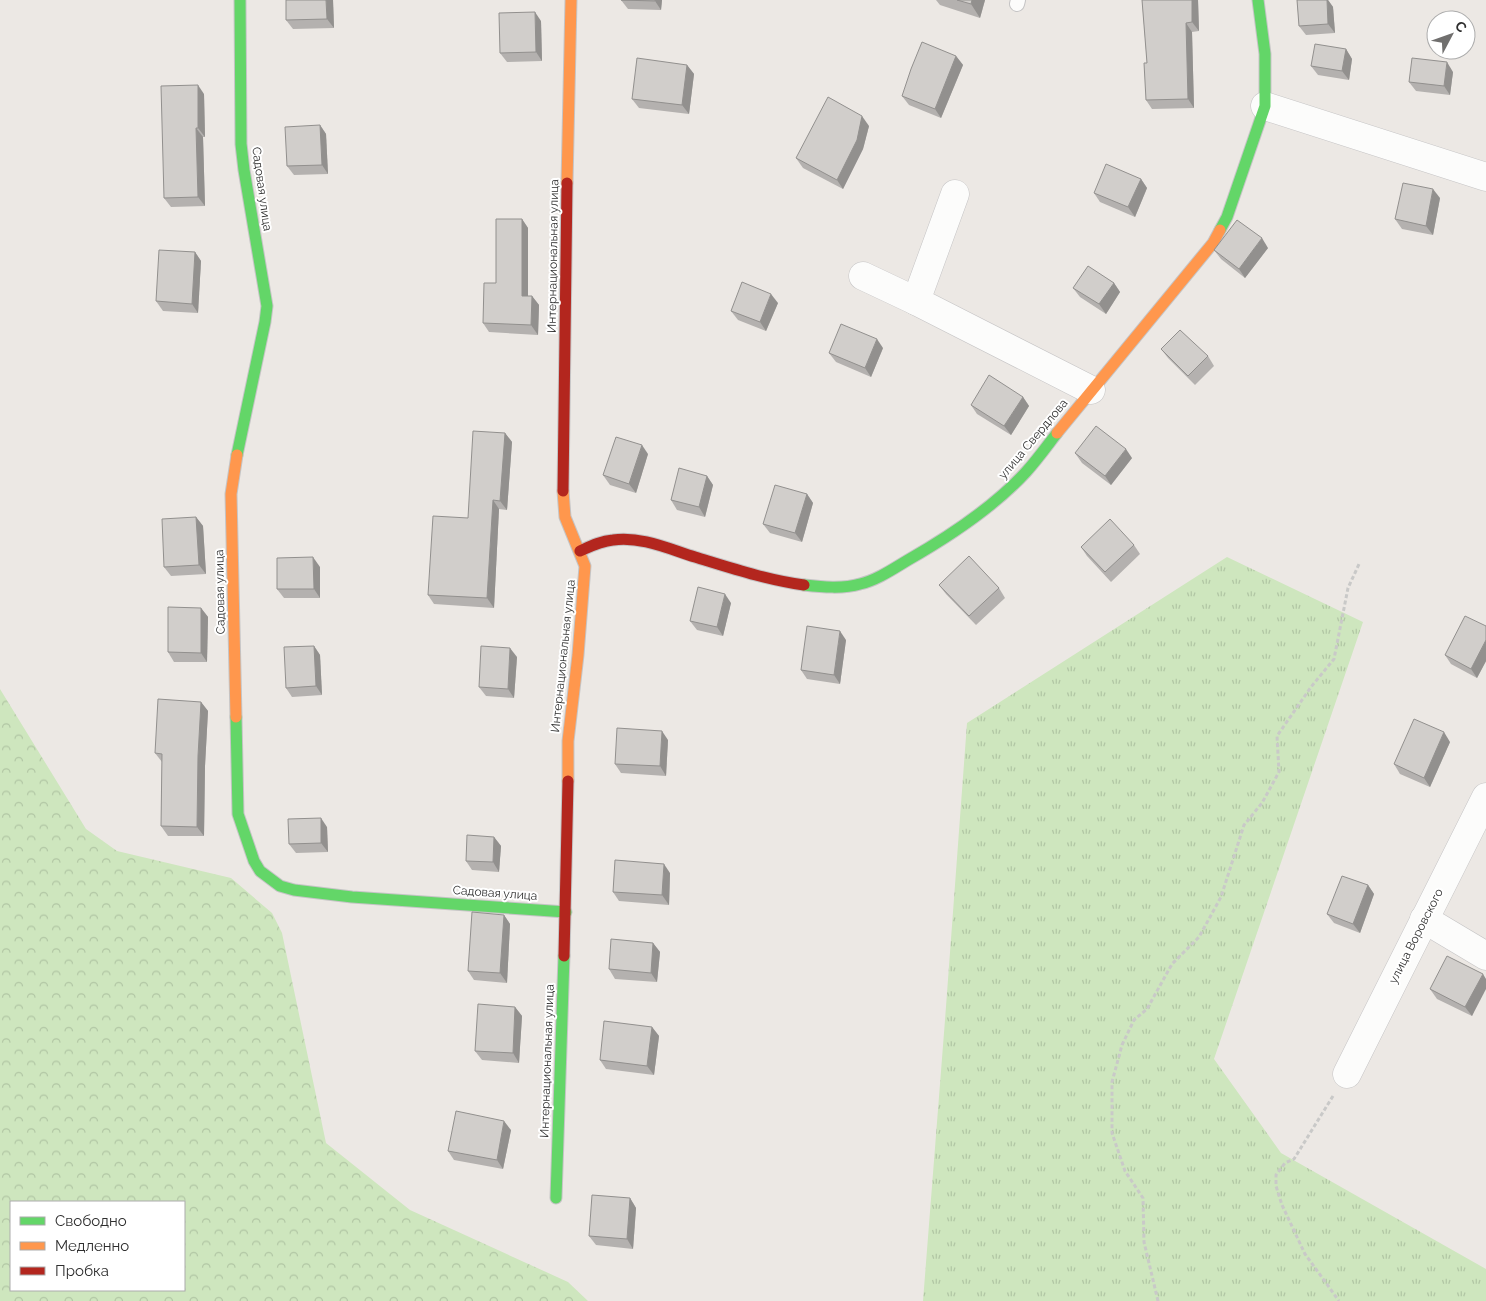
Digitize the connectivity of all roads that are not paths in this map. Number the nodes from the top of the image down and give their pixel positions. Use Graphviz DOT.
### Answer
graph roads {
  1 [pos="240,0"];
  2 [pos="571,0"];
  3 [pos="1258,0"];
  4 [pos="1265,106"];
  5 [pos="1486,177"];
  6 [pos="955,194"];
  7 [pos="863,276"];
  8 [pos="916,301"];
  9 [pos="1091,390"];
  10 [pos="580,551"];
  11 [pos="1486,797"];
  12 [pos="566,912"];
  13 [pos="1424,919"];
  14 [pos="1486,956"];
  15 [pos="1347,1074"];
  16 [pos="556,1198"];
  1 -- 12 [label="street, Садовая улица"];
  2 -- 10 [label="street, Интернациональная улица"];
  3 -- 4 [label="street, улица Свердлова"];
  4 -- 5 [label="street"];
  4 -- 9 [label="street, улица Свердлова"];
  6 -- 8 [label="street"];
  7 -- 8 [label="street"];
  8 -- 9 [label="street"];
  9 -- 10 [label="street, улица Свердлова"];
  10 -- 12 [label="street, Интернациональная улица"];
  11 -- 13 [label="street, улица Воровского"];
  12 -- 16 [label="street, Интернациональная улица"];
  13 -- 14 [label="street"];
  13 -- 15 [label="street, улица Воровского"];
}
